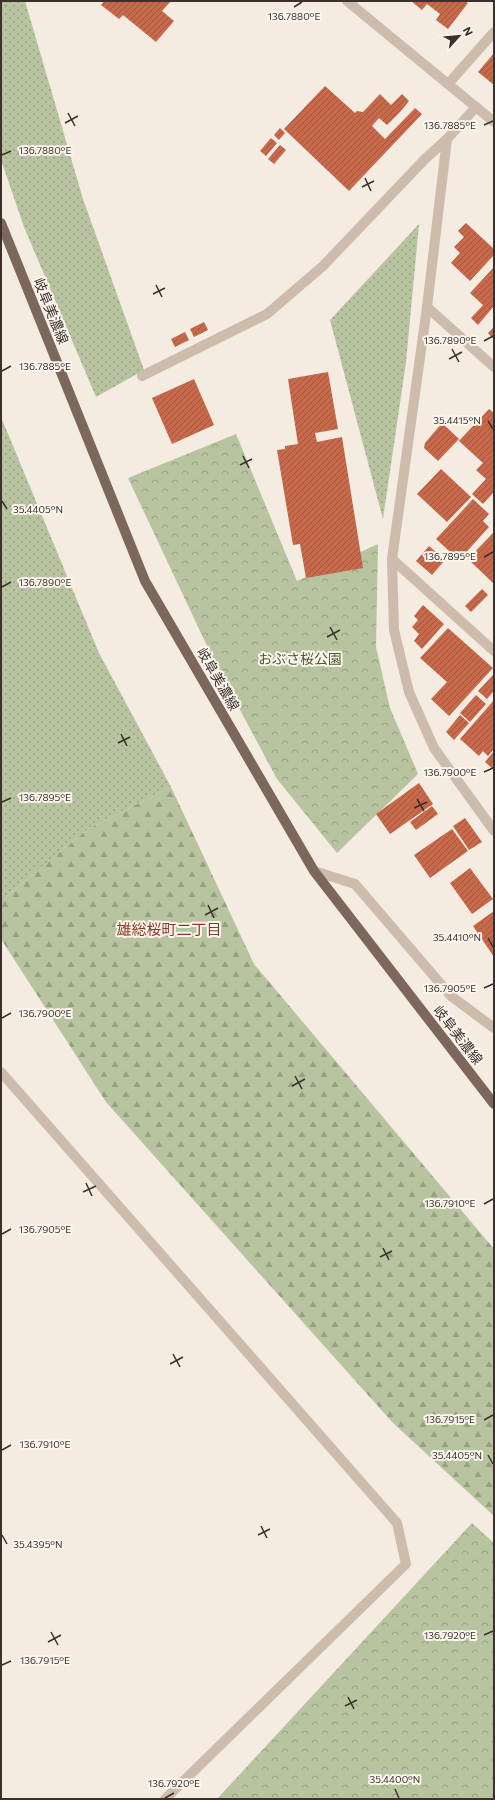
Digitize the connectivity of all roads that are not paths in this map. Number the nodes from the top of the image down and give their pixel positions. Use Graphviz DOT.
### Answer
graph roads {
  1 [pos="347,1"];
  2 [pos="494,32"];
  3 [pos="448,84"];
  4 [pos="476,107"];
  5 [pos="494,122"];
  6 [pos="447,139"];
  7 [pos="1,223"];
  8 [pos="427,307"];
  9 [pos="494,367"];
  10 [pos="142,376"];
  11 [pos="392,559"];
  12 [pos="494,651"];
  13 [pos="494,831"];
  14 [pos="314,871"];
  15 [pos="494,1028"];
  16 [pos="1,1072"];
  17 [pos="494,1104"];
  18 [pos="165,1799"];
  1 -- 3 [label="street"];
  2 -- 3 [label="street"];
  3 -- 4 [label="street"];
  4 -- 5 [label="street"];
  4 -- 6 [label="street"];
  6 -- 8 [label="street"];
  6 -- 10 [label="street"];
  7 -- 14 [label="main road, 岐阜美濃線"];
  8 -- 9 [label="street"];
  8 -- 11 [label="street"];
  11 -- 12 [label="street"];
  11 -- 13 [label="street"];
  14 -- 15 [label="street"];
  14 -- 17 [label="main road, 岐阜美濃線"];
  16 -- 18 [label="street"];
}
